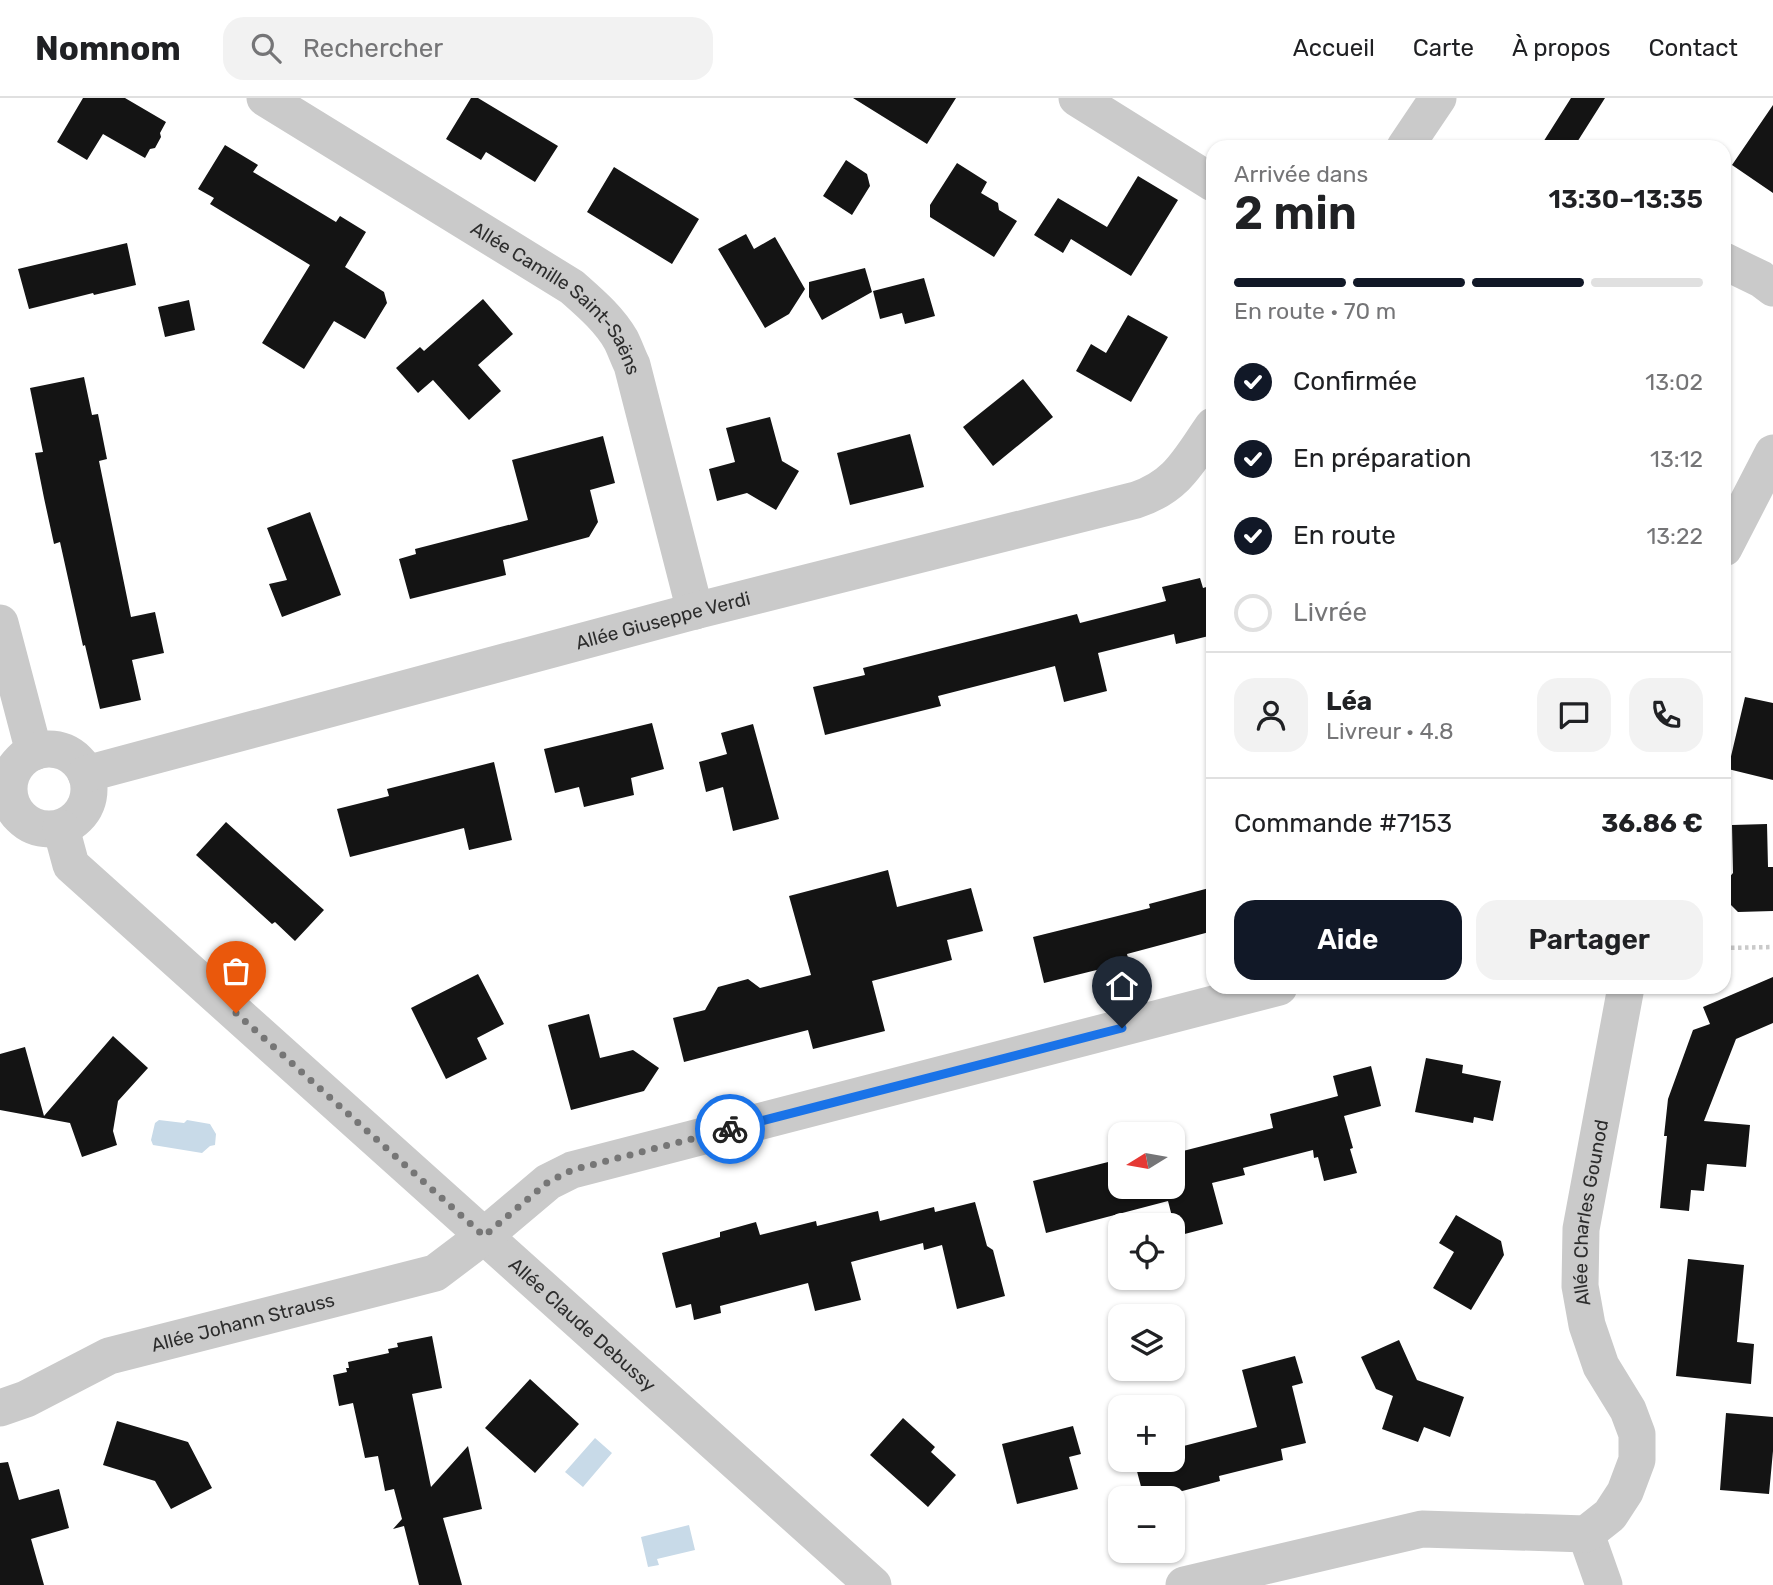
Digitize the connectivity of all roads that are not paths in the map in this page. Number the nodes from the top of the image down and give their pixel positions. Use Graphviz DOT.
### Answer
graph roads {
  1 [pos="265,98"];
  2 [pos="1077,98"];
  3 [pos="1438,98"];
  4 [pos="1410,140"];
  5 [pos="1206,179"];
  6 [pos="1731,264"];
  7 [pos="1773,288"];
  8 [pos="1206,436"];
  9 [pos="1773,453"];
  10 [pos="1731,534"];
  11 [pos="695,611"];
  12 [pos="0,623"];
  13 [pos="34,752"];
  14 [pos="86,774"];
  15 [pos="4,788"];
  16 [pos="61,828"];
  17 [pos="1252,994"];
  18 [pos="1625,994"];
  19 [pos="484,1236"];
  20 [pos="0,1408"];
  21 [pos="1586,1534"];
  22 [pos="873,1585"];
  23 [pos="1184,1585"];
  24 [pos="1604,1585"];
  1 -- 11 [label="street, Allée Camille Saint-Saëns"];
  2 -- 5 [label="street"];
  3 -- 4 [label="street"];
  6 -- 7 [label="street"];
  8 -- 11 [label="street, Allée Giuseppe Verdi"];
  9 -- 10 [label="street"];
  11 -- 14 [label="street, Allée Giuseppe Verdi"];
  12 -- 13 [label="street"];
  13 -- 14 [label="street"];
  13 -- 15 [label="street"];
  14 -- 16 [label="street"];
  15 -- 16 [label="street"];
  16 -- 19 [label="street, Allée Claude Debussy"];
  17 -- 19 [label="street, Allée Johann Strauss"];
  18 -- 21 [label="street, Allée Charles Gounod"];
  19 -- 20 [label="street, Allée Johann Strauss"];
  19 -- 22 [label="street, Allée Claude Debussy"];
  21 -- 23 [label="street"];
  21 -- 24 [label="street"];
}
